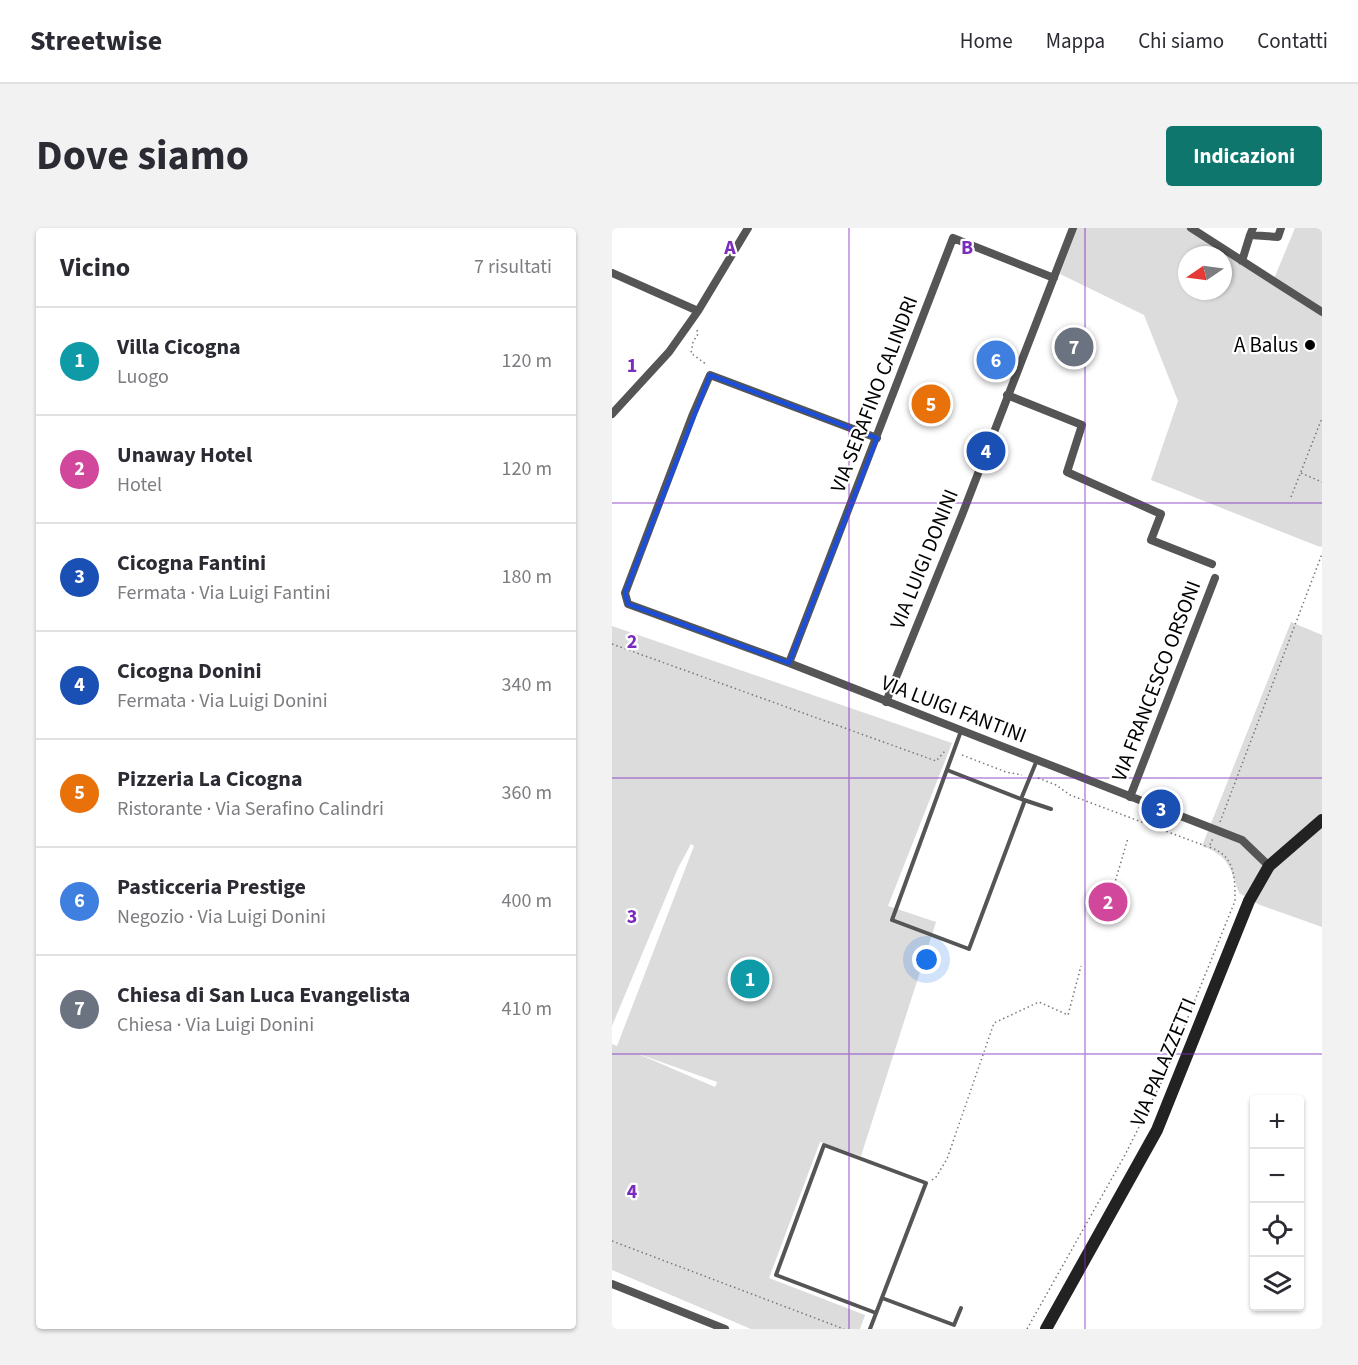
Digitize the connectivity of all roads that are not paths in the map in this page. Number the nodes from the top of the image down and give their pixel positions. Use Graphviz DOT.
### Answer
graph roads {
  1 [pos="748,228"];
  2 [pos="1073,228"];
  3 [pos="1191,228"];
  4 [pos="1281,228"];
  5 [pos="1251,231"];
  6 [pos="1242,261"];
  7 [pos="612,273"];
  8 [pos="1054,278"];
  9 [pos="698,311"];
  10 [pos="1322,312"];
  11 [pos="1007,395"];
  12 [pos="612,414"];
  13 [pos="877,438"];
  14 [pos="1212,564"];
  15 [pos="1215,578"];
  16 [pos="789,663"];
  17 [pos="886,702"];
  18 [pos="962,730"];
  19 [pos="1037,760"];
  20 [pos="947,770"];
  21 [pos="1130,796"];
  22 [pos="1023,799"];
  23 [pos="1051,809"];
  24 [pos="1322,820"];
  25 [pos="1269,866"];
  26 [pos="612,1284"];
  27 [pos="882,1298"];
  28 [pos="961,1308"];
  29 [pos="876,1313"];
  30 [pos="725,1329"];
  31 [pos="870,1329"];
  32 [pos="1046,1329"];
  1 -- 9 [label="street"];
  2 -- 8 [label="street, VIA LUIGI DONINI"];
  3 -- 6 [label="street"];
  4 -- 5 [label="street"];
  5 -- 6 [label="street"];
  6 -- 10 [label="street"];
  7 -- 9 [label="street"];
  8 -- 11 [label="street, VIA LUIGI DONINI"];
  8 -- 13 [label="street, VIA SERAFINO CALINDRI"];
  9 -- 12 [label="street"];
  11 -- 14 [label="street, VIA FRANCESCO ORSONI"];
  11 -- 17 [label="street, VIA LUIGI DONINI"];
  13 -- 16 [label="street, VIA SERAFINO CALINDRI"];
  13 -- 16 [label="street, VIA LUIGI FANTINI"];
  15 -- 21 [label="street, VIA FRANCESCO ORSONI"];
  16 -- 17 [label="street, VIA LUIGI FANTINI"];
  17 -- 18 [label="street, VIA LUIGI FANTINI"];
  18 -- 19 [label="street, VIA LUIGI FANTINI"];
  18 -- 20 [label="lane"];
  19 -- 21 [label="street, VIA LUIGI FANTINI"];
  19 -- 22 [label="lane"];
  20 -- 22 [label="lane"];
  20 -- 22 [label="lane"];
  21 -- 25 [label="street, VIA LUIGI FANTINI"];
  22 -- 23 [label="lane"];
  24 -- 25 [label="main road, VIA PALAZZETTI"];
  25 -- 32 [label="main road, VIA PALAZZETTI"];
  26 -- 30 [label="street"];
  27 -- 28 [label="lane"];
  27 -- 29 [label="lane"];
  27 -- 29 [label="lane"];
  29 -- 31 [label="lane"];
}
